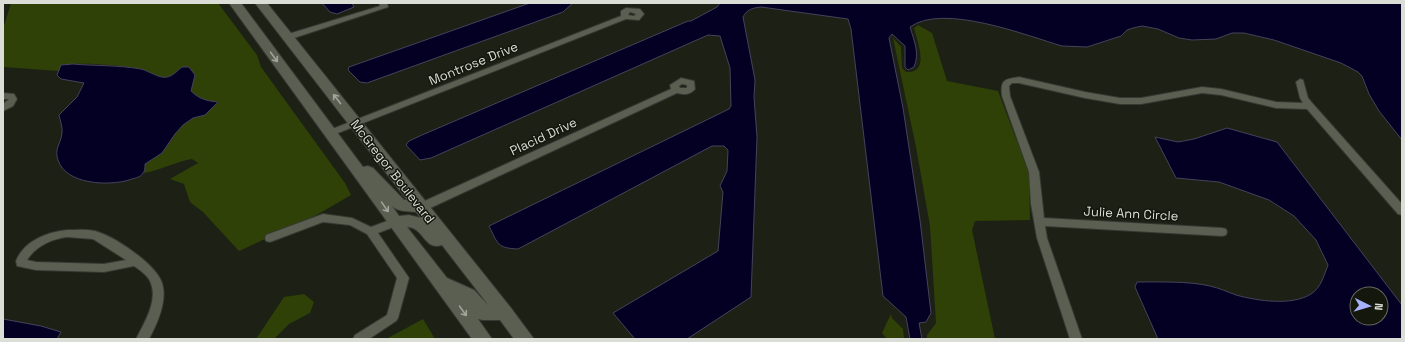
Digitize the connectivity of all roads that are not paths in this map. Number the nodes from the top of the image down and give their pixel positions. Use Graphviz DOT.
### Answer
graph roads {
  1 [pos="235,3"];
  2 [pos="261,3"];
  3 [pos="383,5"];
  4 [pos="245,17"];
  5 [pos="625,17"];
  6 [pos="288,37"];
  7 [pos="1300,82"];
  8 [pos="676,90"];
  9 [pos="3,96"];
  10 [pos="1310,106"];
  11 [pos="3,108"];
  12 [pos="356,124"];
  13 [pos="330,133"];
  14 [pos="356,167"];
  15 [pos="422,207"];
  16 [pos="1402,211"];
  17 [pos="395,222"];
  18 [pos="1039,222"];
  19 [pos="371,232"];
  20 [pos="1222,232"];
  21 [pos="270,238"];
  22 [pos="136,261"];
  23 [pos="474,276"];
  24 [pos="442,283"];
  25 [pos="505,313"];
  26 [pos="142,339"];
  27 [pos="359,339"];
  28 [pos="484,339"];
  29 [pos="525,339"];
  30 [pos="1076,339"];
  1 -- 4 [label="main road, McGregor Boulevard"];
  2 -- 6 [label="main road, McGregor Boulevard"];
  3 -- 6 [label="street"];
  4 -- 6 [label="main road"];
  4 -- 13 [label="main road, McGregor Boulevard, one-way"];
  5 -- 12 [label="street, Montrose Drive"];
  12 -- 6 [label="main road, McGregor Boulevard, one-way"];
  7 -- 10 [label="street"];
  8 -- 15 [label="street, Placid Drive"];
  9 -- 11 [label="street"];
  10 -- 16 [label="street"];
  10 -- 18 [label="street"];
  12 -- 13 [label="street, Montrose Drive"];
  12 -- 15 [label="main road, McGregor Boulevard"];
  13 -- 14 [label="main road, McGregor Boulevard"];
  14 -- 15 [label="main road"];
  14 -- 17 [label="main road, McGregor Boulevard, one-way"];
  15 -- 23 [label="main road, McGregor Boulevard"];
  17 -- 19 [label="street"];
  17 -- 23 [label="main road"];
  17 -- 24 [label="main road, McGregor Boulevard"];
  18 -- 20 [label="street, Julie Ann Circle"];
  18 -- 30 [label="street"];
  19 -- 21 [label="street"];
  19 -- 27 [label="street"];
  22 -- 22 [label="street"];
  22 -- 26 [label="street"];
  23 -- 25 [label="main road, McGregor Boulevard"];
  24 -- 25 [label="main road"];
  24 -- 28 [label="main road, McGregor Boulevard, one-way"];
  25 -- 29 [label="main road, McGregor Boulevard"];
}
